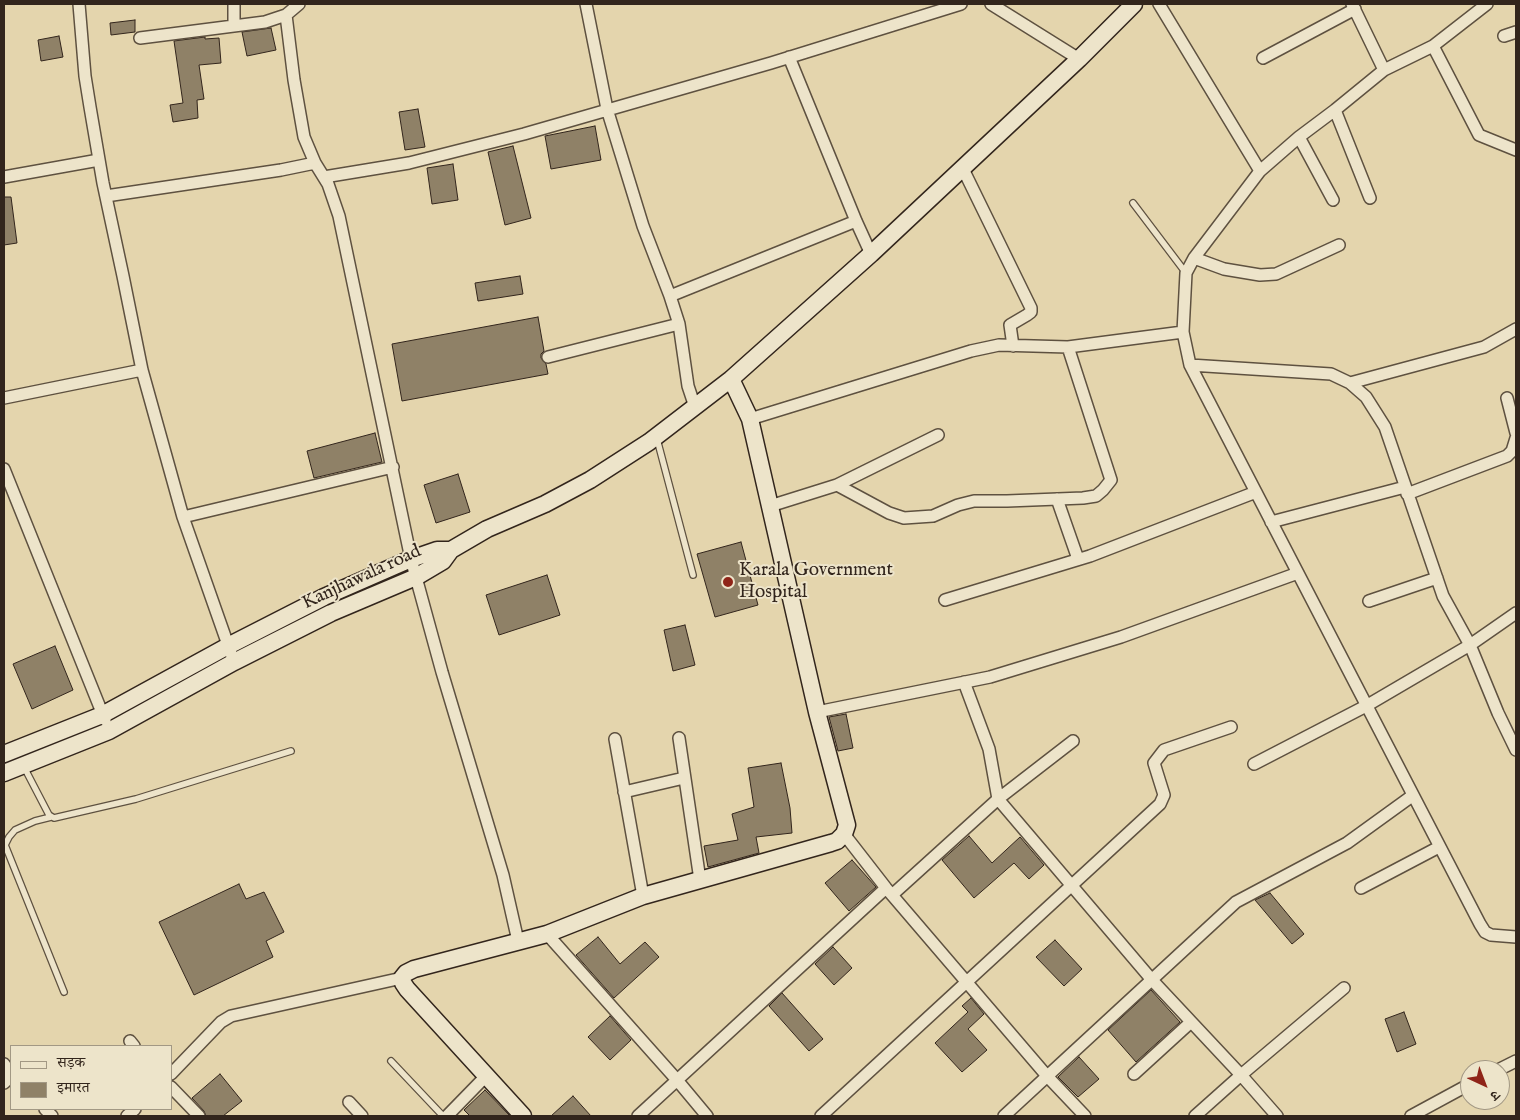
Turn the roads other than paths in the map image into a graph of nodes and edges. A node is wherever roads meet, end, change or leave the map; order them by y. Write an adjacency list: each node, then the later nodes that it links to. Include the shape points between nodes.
1 (79, 4): 25 (street, via 85,76)
2 (234, 4): 12 (street)
3 (299, 4): 11 (street)
4 (586, 4): 21 (street)
5 (961, 4): 17 (street)
6 (991, 4): 19 (street)
7 (1134, 4): 19 (main road)
8 (1160, 4): 28 (street)
9 (1487, 4): 16 (street)
10 (1354, 6): 18 (street); 20 (street)
11 (286, 15): 12 (street, via 265,22); 26 (street, via 304,137)
12 (234, 26): 15 (street)
13 (1516, 32): 14 (street)
14 (1504, 36)
15 (140, 38)
16 (1433, 46): 20 (street); 24 (street, via 1479,135)
17 (789, 57): 21 (street); 35 (street)
18 (1263, 58)
19 (1079, 59): 27 (main road)
20 (1384, 70): 22 (street)
21 (607, 109): 30 (street, via 418,161); 40 (street, via 643,226)
22 (1335, 110): 23 (street); 32 (street)
23 (1298, 137): 28 (street); 33 (street)
24 (1516, 150)
25 (99, 160): 29 (street); 31 (street)
26 (315, 163): 30 (street); 31 (street)
27 (962, 168): 37 (main road); 44 (street, via 1030,308 1031,312 1010,325)
28 (1260, 171): 38 (street)
29 (4, 177)
30 (324, 177): 59 (street, via 339,216)
31 (106, 196): 48 (street)
32 (1370, 198)
33 (1333, 200)
34 (1133, 202): 39 (lane)
35 (856, 221): 37 (street); 40 (street)
36 (1339, 245): 38 (street, via 1276,274 1260,276 1224,269)
37 (871, 254): 49 (main road)
38 (1194, 258): 39 (street)
39 (1186, 274): 43 (street)
40 (670, 296): 41 (street)
41 (679, 324): 46 (street); 53 (street, via 688,386)
42 (1516, 328): 50 (street, via 1484,346)
43 (1182, 332): 45 (street); 47 (street)
44 (1013, 346): 45 (street); 54 (street, via 972,350)
45 (1068, 347): 64 (street, via 1111,480 1096,496)
46 (548, 357)
47 (1190, 365): 50 (street, via 1331,374); 63 (street)
48 (142, 370): 51 (street); 66 (street)
49 (731, 379): 53 (main road); 54 (main road)
50 (1350, 383): 62 (street, via 1366,397 1385,427)
51 (4, 398)
52 (1507, 398): 55 (street)
53 (695, 407): 57 (main road)
54 (750, 419): 65 (main road)
55 (1516, 433)
56 (938, 435): 61 (street)
57 (657, 436): 68 (main road, via 590,480 545,504 486,529); 72 (lane)
58 (1516, 438): 62 (street, via 1512,451 1504,458)
59 (393, 467): 66 (street); 69 (street)
60 (4, 469): 84 (street)
61 (837, 485): 64 (street, via 888,513 904,518 933,516 974,500); 65 (street)
62 (1406, 490): 67 (street); 74 (street)
63 (1256, 492): 67 (street); 70 (street)
64 (1057, 499): 70 (street)
65 (770, 506): 83 (main road)
66 (183, 517): 79 (street)
67 (1271, 522): 71 (street)
68 (451, 550): 69 (main road, Kanjhawala road, via 437,550); 73 (main road, Kanjhawala road, via 443,561)
69 (411, 559): 73 (street); 79 (main road, Kanjhawala road, via 324,596)
70 (1078, 559): 75 (street)
71 (1298, 573): 81 (street, via 1121,637); 82 (street)
72 (693, 575)
73 (416, 577): 80 (main road, Kanjhawala road, via 331,613); 112 (street, via 503,875)
74 (1437, 578): 76 (street); 78 (street, via 1443,596)
75 (945, 600)
76 (1369, 601)
77 (1516, 613): 78 (street)
78 (1470, 645): 82 (street); 86 (street)
79 (228, 646): 80 (street); 84 (main road, Kanjhawala road)
80 (234, 662): 88 (main road, Kanjhawala road)
81 (964, 682): 83 (street); 101 (street, via 989,749)
82 (1366, 706): 95 (street); 100 (street)
83 (817, 712): 103 (main road, via 847,825)
84 (102, 715): 88 (street); 94 (main road, Kanjhawala road)
85 (1516, 724): 86 (street)
86 (1504, 725): 92 (street)
87 (1231, 727): 106 (street, via 1164,750 1154,763 1164,796 1160,804)
88 (109, 731): 96 (main road, Kanjhawala road)
89 (678, 738): 98 (street)
90 (615, 739): 99 (street)
91 (1072, 741): 101 (street)
92 (1516, 750)
93 (291, 751): 102 (lane, via 136,799)
94 (4, 754)
95 (1254, 764)
96 (23, 765): 97 (main road, Kanjhawala road); 102 (lane)
97 (4, 774)
98 (684, 778): 99 (street); 105 (street)
99 (624, 792): 109 (street)
100 (1412, 796): 104 (street); 114 (street, via 1347,843 1236,902)
101 (998, 798): 106 (street); 108 (street)
102 (51, 817): 117 (lane, via 15,830 5,845)
103 (844, 834): 105 (main road, via 831,844); 108 (street)
104 (1439, 848): 107 (street); 111 (street, via 1485,932 1496,936)
105 (700, 880): 109 (main road)
106 (1073, 886): 114 (street); 115 (street)
107 (1360, 888)
108 (889, 891): 115 (street); 125 (street)
109 (642, 896): 110 (main road)
110 (547, 934): 112 (main road); 125 (street)
111 (1516, 936)
112 (518, 941): 113 (main road, via 414,969)
113 (402, 978): 120 (street, via 231,1016 221,1022); 123 (main road, via 407,989)
114 (1152, 980): 118 (street); 124 (street)
115 (968, 982): 124 (street); 136 (street)
116 (1344, 988): 122 (street)
117 (64, 992)
118 (1191, 1022): 121 (street); 122 (street)
119 (391, 1061): 131 (lane)
120 (172, 1073)
121 (1134, 1074)
122 (1241, 1075): 139 (street); 140 (street)
123 (486, 1076): 132 (street); 133 (main road)
124 (1047, 1076): 137 (street); 138 (street)
125 (677, 1080): 134 (street); 135 (street)
126 (172, 1088): 129 (street)
127 (1460, 1089): 141 (street)
128 (349, 1102): 130 (street)
129 (199, 1116)
130 (362, 1116)
131 (443, 1116)
132 (447, 1116)
133 (524, 1116)
134 (638, 1116)
135 (707, 1116)
136 (821, 1116)
137 (1004, 1116)
138 (1085, 1116)
139 (1195, 1116)
140 (1277, 1116)
141 (1411, 1116)

